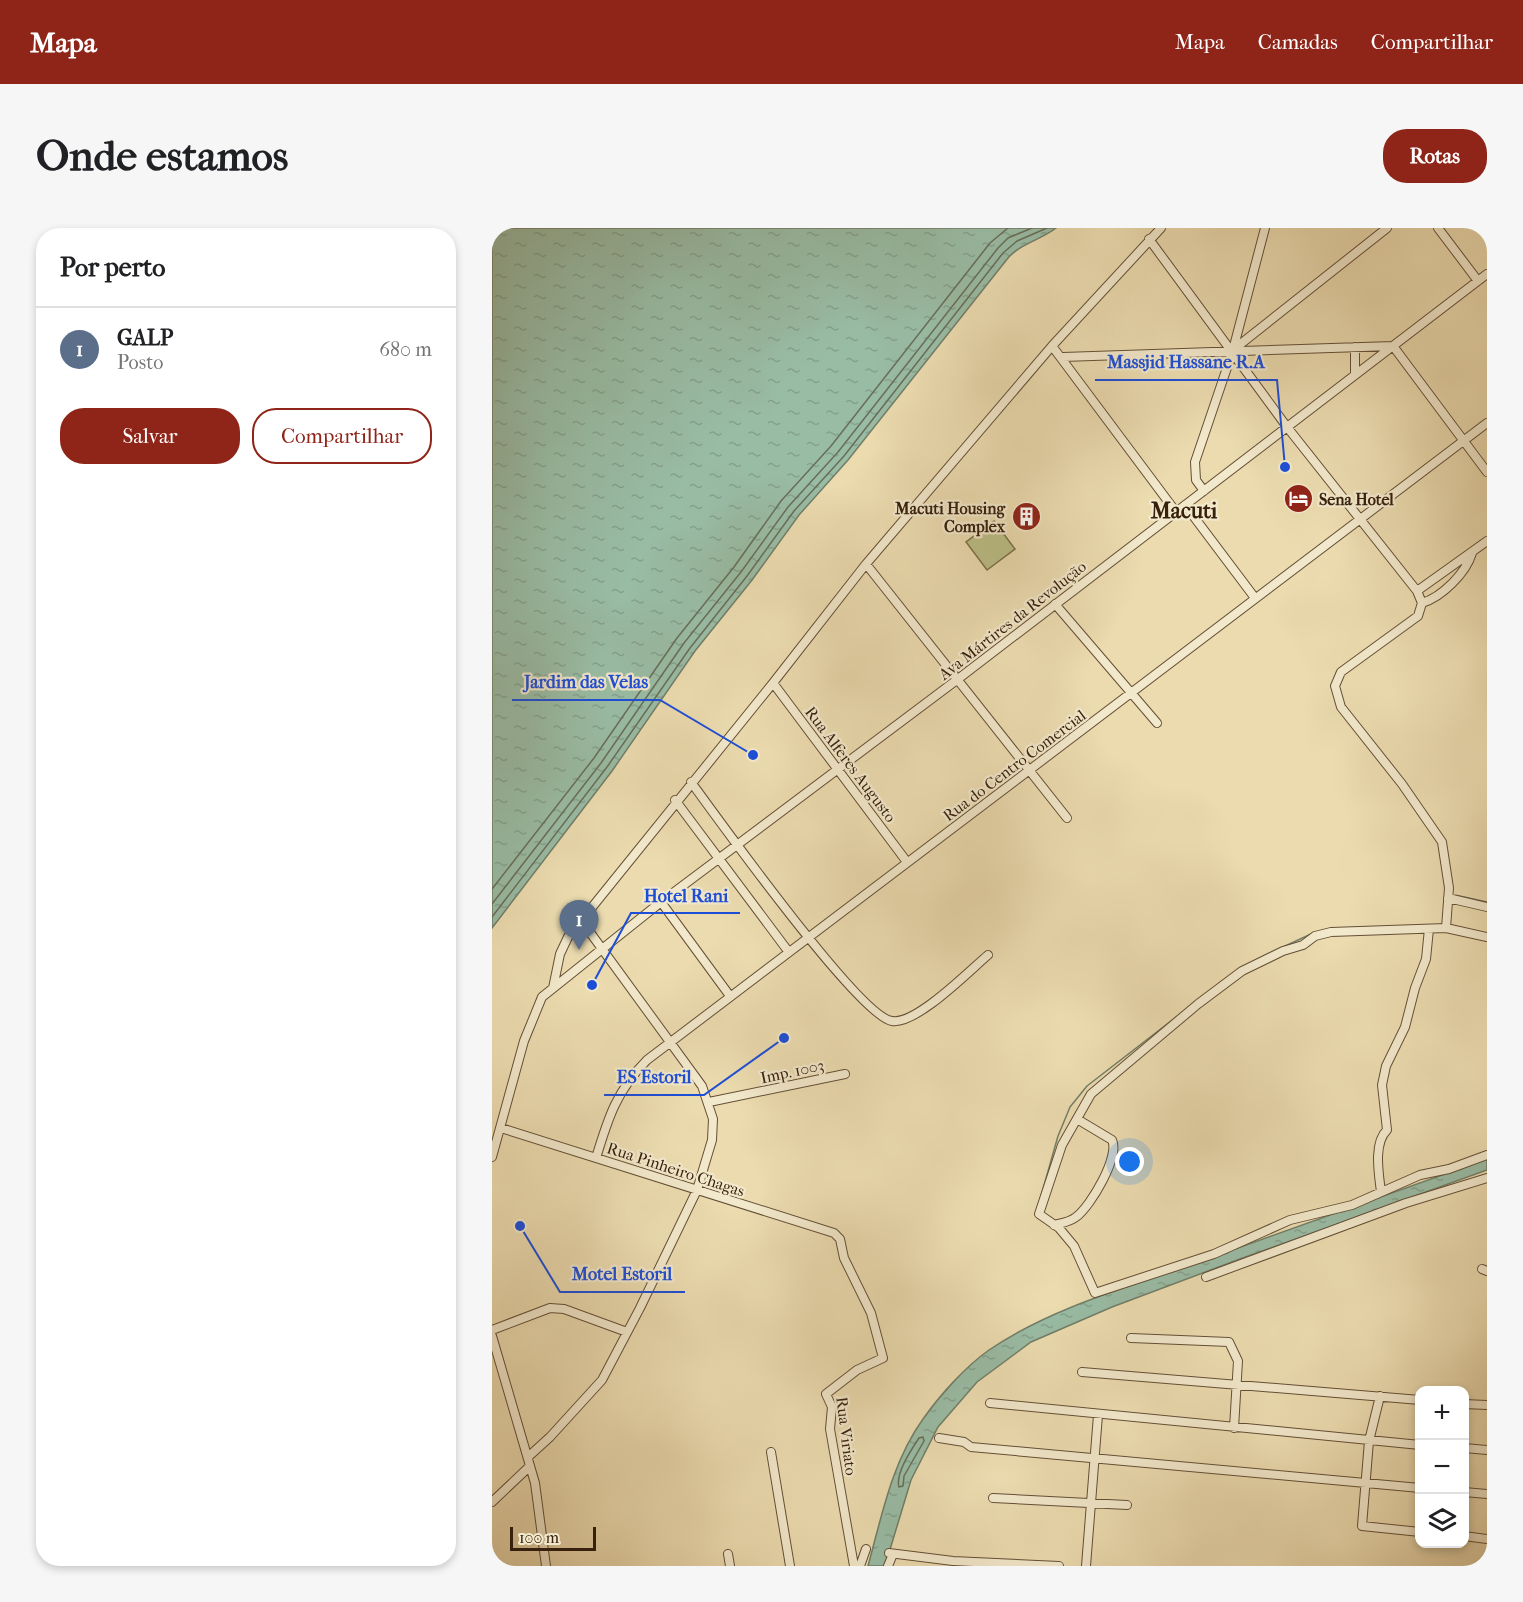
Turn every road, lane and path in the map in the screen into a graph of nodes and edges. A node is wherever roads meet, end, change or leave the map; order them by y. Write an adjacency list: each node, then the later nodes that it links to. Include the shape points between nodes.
1 (1161, 228): 5 (street)
2 (1265, 228): 11 (street)
3 (1387, 228): 11 (street)
4 (1438, 228): 7 (street)
5 (1149, 239): 8 (street); 11 (street)
6 (1487, 274): 7 (street, Ava Mártires da Revolução)
7 (1478, 281): 9 (street, Ava Mártires da Revolução)
8 (1052, 346): 12 (street); 24 (street)
9 (1393, 346): 10 (street); 13 (street, Ava Mártires da Revolução); 16 (street)
10 (1355, 347): 11 (street); 13 (street)
11 (1233, 350): 12 (street); 15 (street); 18 (street, via 1195,462 1196,480)
12 (1063, 357): 20 (street)
13 (1355, 374): 15 (street, Ava Mártires da Revolução)
14 (1487, 423): 16 (street, Rua do Centro Comercial)
15 (1287, 427): 18 (street, Ava Mártires da Revolução); 21 (street)
16 (1464, 440): 17 (street); 21 (street, Rua do Centro Comercial)
17 (1487, 472)
18 (1204, 491): 19 (street, Ava Mártires da Revolução)
19 (1185, 504): 20 (street, Ava Mártires da Revolução); 26 (street)
20 (1176, 512): 28 (street, Ava Mártires da Revolução)
21 (1360, 518): 25 (street); 26 (street, Rua do Centro Comercial)
22 (1487, 541): 23 (street)
23 (1472, 553): 25 (street); 27 (street, via 1443,591)
24 (866, 564): 29 (street); 30 (street)
25 (1417, 591): 27 (street)
26 (1255, 598): 31 (street, Rua do Centro Comercial)
27 (1422, 603): 41 (street, via 1418,616 1341,672 1335,686 1341,707 1442,842)
28 (1054, 604): 29 (street, Ava Mártires da Revolução); 31 (street)
29 (958, 679): 33 (street, Ava Mártires da Revolução); 34 (street)
30 (773, 683): 33 (street, Rua Alferes Augusto); 35 (street)
31 (1131, 693): 32 (street); 34 (street, Rua do Centro Comercial)
32 (1157, 723)
33 (838, 769): 38 (street, Ava Mártires da Revolução); 40 (street, Rua Alferes Augusto)
34 (1028, 771): 37 (street); 40 (street, Rua do Centro Comercial)
35 (691, 782): 36 (street); 38 (street)
36 (675, 800): 39 (street); 44 (street)
37 (1067, 818)
38 (738, 845): 39 (street, Ava Mártires da Revolução); 47 (street)
39 (720, 858): 42 (street, Ava Mártires da Revolução); 50 (street)
40 (906, 862): 47 (street, Rua do Centro Comercial)
41 (1448, 898): 43 (street); 45 (street)
42 (661, 902): 49 (street, Ava Mártires da Revolução); 53 (street)
43 (1487, 907)
44 (580, 920): 49 (street); 52 (street, via 560,954)
45 (1446, 928): 46 (street); 48 (street)
46 (1429, 929): 57 (street, via 1322,934 1242,971 1104,1080); 64 (street, via 1426,959 1382,1085 1387,1130 1382,1134 1379,1152)
47 (808, 936): 50 (street, Rua do Centro Comercial); 51 (street, via 875,1014 894,1022 911,1017)
48 (1487, 937)
49 (601, 949): 52 (street, Ava Mártires da Revolução); 54 (street)
50 (788, 951): 53 (street, Rua do Centro Comercial)
51 (988, 955)
52 (553, 988): 58 (street, via 536,1007)
53 (730, 996): 54 (street, Rua do Centro Comercial)
54 (670, 1041): 56 (street); 61 (street, Rua do Centro Comercial, via 628,1080 607,1122)
55 (845, 1074): 56 (street, Imp. 1003)
56 (709, 1102): 63 (street, via 712,1140)
57 (1077, 1119): 65 (street, via 1062,1145 1039,1214); 65 (street, via 1112,1140 1114,1152 1091,1200 1075,1218)
58 (501, 1128): 60 (street); 61 (street, Rua Pinheiro Chagas)
59 (1487, 1155): 64 (street)
60 (492, 1157)
61 (596, 1158): 63 (street, Rua Pinheiro Chagas)
62 (1487, 1178): 67 (street, via 1406,1203)
63 (697, 1190): 66 (street, Rua Pinheiro Chagas, via 834,1233); 69 (street)
64 (1380, 1192): 65 (street, via 1352,1205 1290,1220 1214,1254 1095,1293 1074,1246)
65 (1054, 1225)
66 (840, 1239): 106 (street, Rua Viriato, via 844,1258 871,1313 883,1358 857,1370 826,1394 832,1407 830,1429)
67 (1206, 1277)
68 (492, 1330): 69 (street, via 550,1308 564,1309)
69 (627, 1332): 87 (street, via 596,1387)
70 (492, 1336): 87 (street)
71 (1131, 1338): 73 (street, via 1229,1342 1238,1361)
72 (1082, 1372): 73 (street)
73 (1238, 1384): 74 (street); 80 (street)
74 (1380, 1396): 75 (street); 82 (street)
75 (1415, 1400)
76 (990, 1403): 79 (street)
77 (1469, 1404): 78 (street)
78 (1487, 1406)
79 (1098, 1415): 80 (street); 88 (street)
80 (1234, 1428): 82 (street)
81 (939, 1438): 88 (street, via 971,1447)
82 (1369, 1441): 83 (street); 90 (street)
83 (1415, 1445)
84 (1469, 1448): 85 (street)
85 (1487, 1450)
86 (771, 1452): 105 (street)
87 (528, 1457): 89 (street)
88 (1094, 1458): 90 (street); 96 (street)
89 (530, 1466): 95 (street); 103 (street)
90 (1367, 1484): 91 (street); 98 (street, via 1362,1526)
91 (1415, 1488)
92 (1469, 1492): 93 (street)
93 (1487, 1494)
94 (993, 1498): 96 (street)
95 (492, 1502)
96 (1090, 1502): 97 (street); 110 (street)
97 (1127, 1505)
98 (1415, 1532)
99 (1469, 1537): 100 (street)
100 (1487, 1539)
101 (866, 1549): 107 (street)
102 (728, 1554): 104 (street)
103 (546, 1566)
104 (730, 1566)
105 (790, 1566)
106 (854, 1566)
107 (860, 1566)
108 (888, 1566): 109 (street, via 891,1553 952,1561)
109 (1059, 1566)
110 (1086, 1566)

